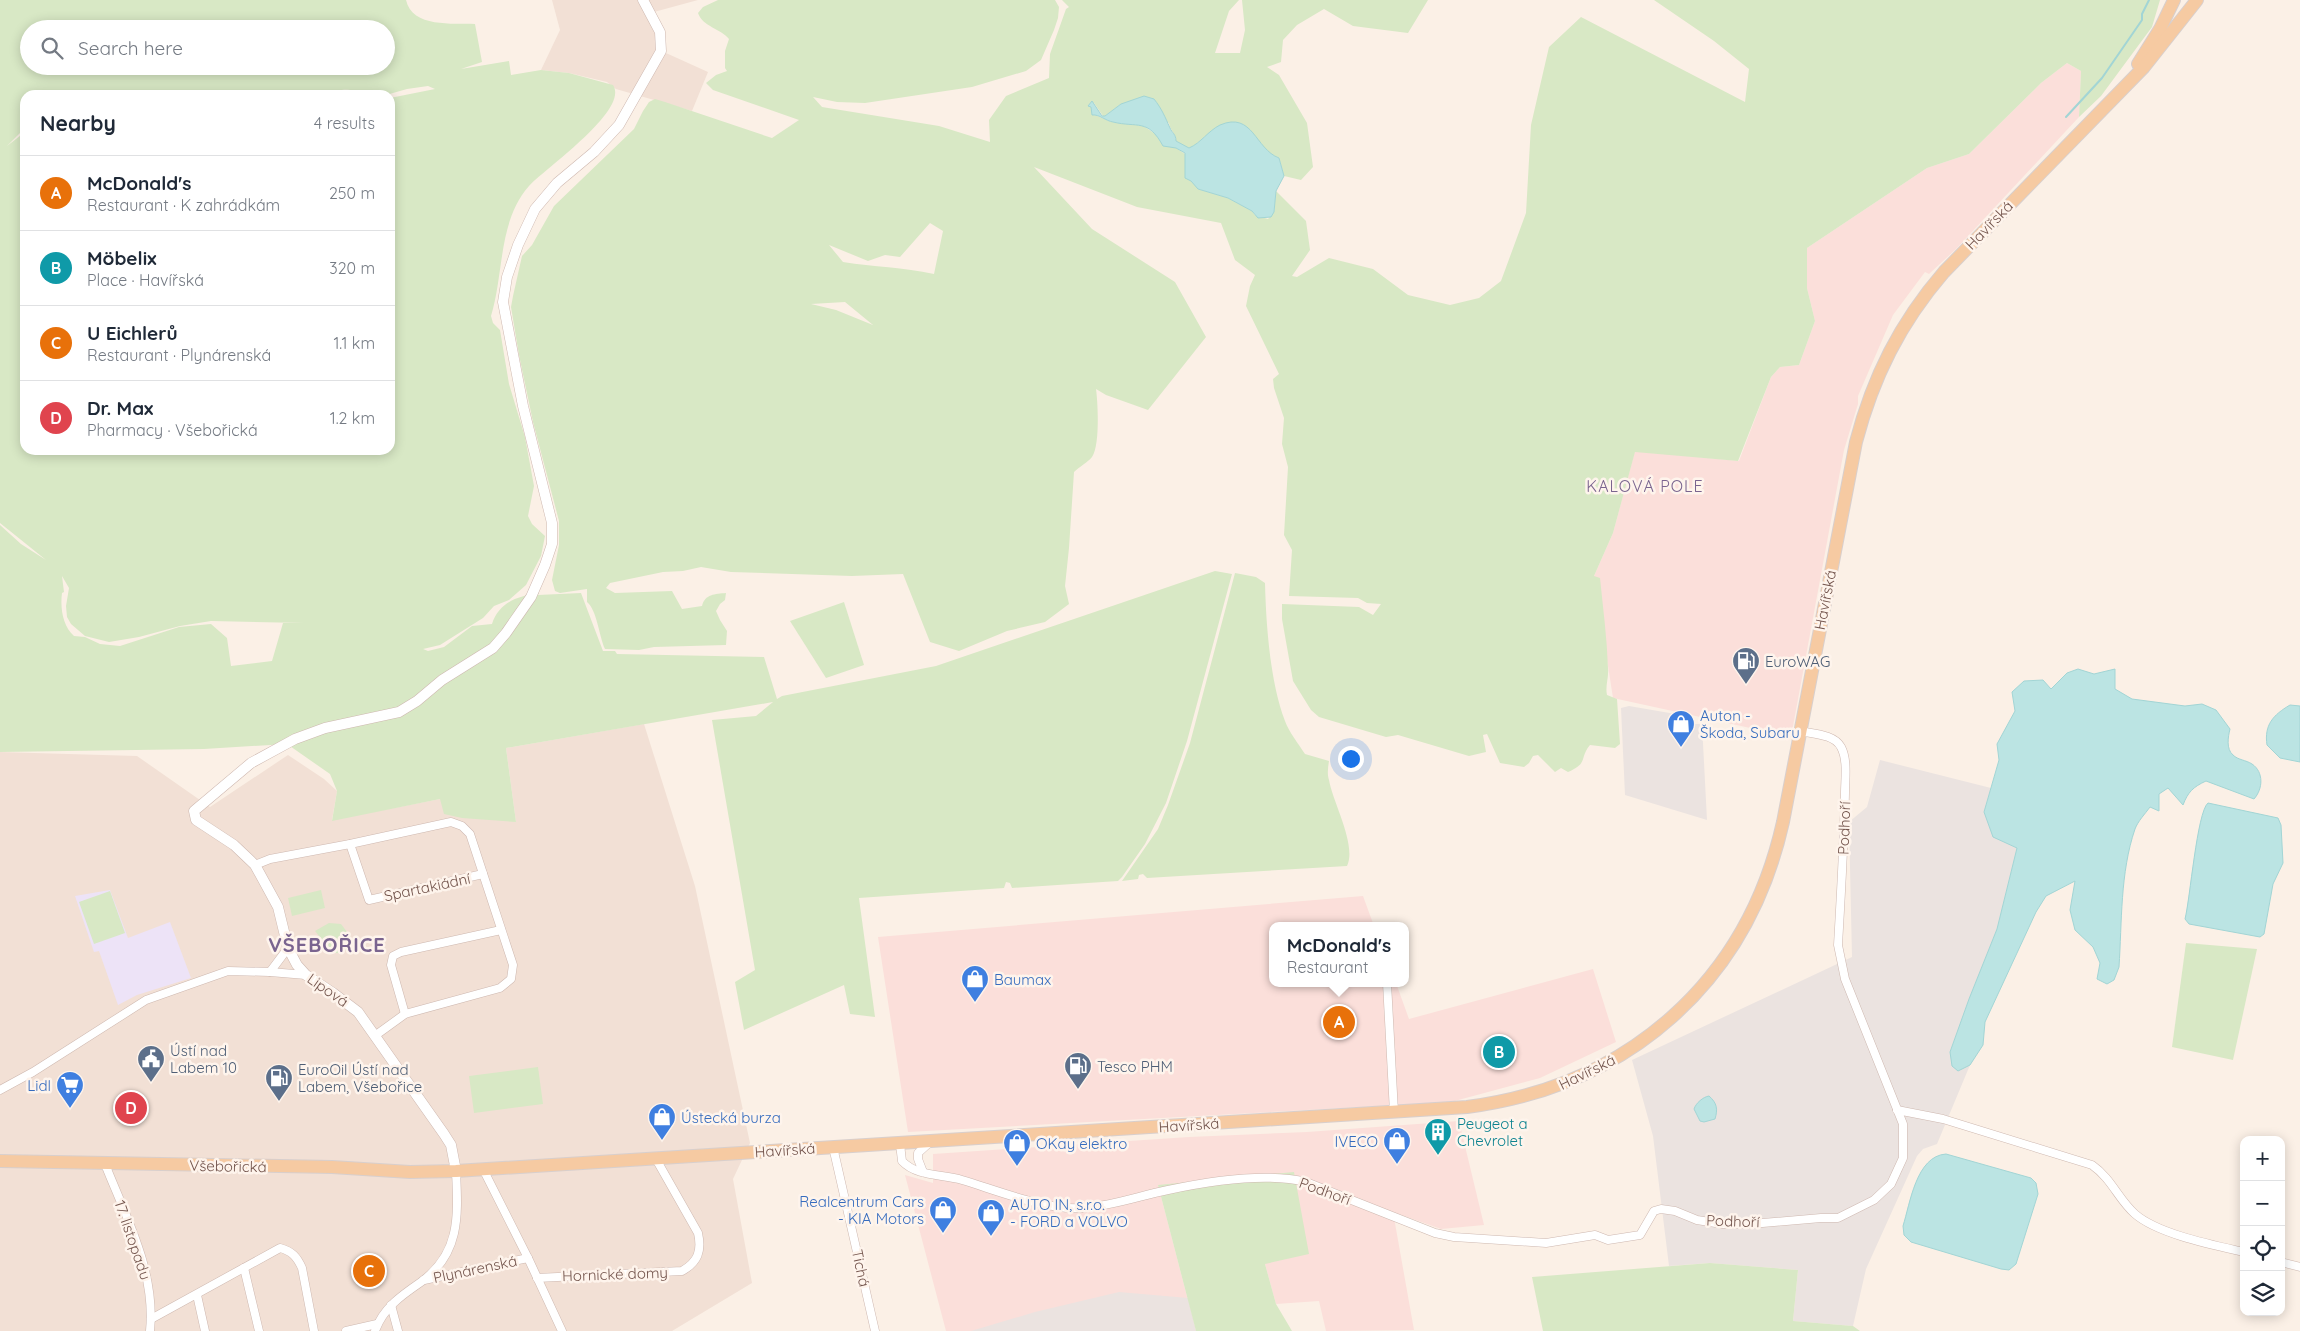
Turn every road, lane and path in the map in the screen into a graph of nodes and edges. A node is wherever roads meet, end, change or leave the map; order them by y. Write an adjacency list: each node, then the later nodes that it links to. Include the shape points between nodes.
1 (643, 0): 9 (street, Lipová, via 660,32 661,51 619,124 594,152 556,183 536,209 507,276 504,310 523,406 552,523 552,544 531,597 493,648 442,680 418,701 400,712 311,732 288,743 251,763 195,808 196,820 234,845)
2 (2174, 0): 5 (main road, Havířská)
3 (2182, 0): 5 (main road, Havířská)
4 (2197, 0): 6 (main road, Havířská, via 2156,54)
5 (2160, 29): 6 (main road, Havířská, via 2130,75)
6 (2103, 108): 7 (main road, Havířská, via 1944,272 1912,312 1888,351 1869,397 1856,442)
7 (1800, 732): 19 (street, Podhoří, via 1832,739 1843,752 1845,813 1839,957); 20 (main road, Havířská, via 1779,838 1760,894 1747,922 1721,962 1673,1016 1614,1059 1554,1088 1488,1104)
8 (350, 844): 9 (street, Spartakiádní); 10 (street, Spartakiádní, via 451,822 470,834); 10 (street, Spartakiádní, via 369,900)
9 (255, 864): 12 (street, Lipová, via 278,906)
10 (483, 874): 11 (street, Spartakiádní)
11 (501, 930): 16 (street, Spartakiádní, via 514,965 506,985); 16 (street, via 393,956 390,965)
12 (288, 948): 13 (street); 14 (street, Lipová, via 292,959)
13 (270, 972): 14 (street); 18 (street, via 228,971 146,1000)
14 (306, 975): 17 (street, Lipová, via 358,1012)
15 (1387, 987): 20 (street)
16 (405, 1014): 17 (street, Spartakiádní)
17 (376, 1035): 28 (street, Lipová, via 451,1145)
18 (0, 1090)
19 (1897, 1110): 29 (street, Podhoří, via 1903,1124 1903,1158 1891,1184 1874,1200 1838,1218 1722,1224 1661,1209 1654,1211 1640,1235 1608,1240 1595,1235 1546,1244 1435,1233 1286,1177 1207,1183 1080,1208 1053,1206); 30 (street, via 1943,1119 2092,1165 2106,1175 2125,1203 2144,1220 2187,1237)
20 (1394, 1112): 21 (main road, Havířská)
21 (932, 1142): 22 (main road, Havířská); 29 (street, via 918,1153)
22 (900, 1144): 23 (main road, Havířská); 29 (street, Podhoří, via 902,1161 912,1170)
23 (833, 1147): 24 (main road, Havířská); 48 (street, Tichá)
24 (656, 1159): 27 (main road, Havířská); 35 (street, Hornické domy, via 698,1233 700,1253 693,1265 682,1271)
25 (0, 1161): 26 (main road, Všebořická)
26 (105, 1164): 28 (main road, Všebořická); 39 (street, 17. listopadu, via 146,1269)
27 (483, 1170): 28 (main road, Havířská); 31 (street)
28 (456, 1171): 36 (street, Plynárenská, via 458,1209 452,1242 446,1258)
29 (923, 1172)
30 (2240, 1251)
31 (528, 1258): 35 (street); 36 (street, Plynárenská)
32 (2285, 1263): 33 (street)
33 (2300, 1267)
34 (244, 1268): 37 (street); 43 (street); 44 (street, via 280,1248 289,1250 302,1268)
35 (537, 1278): 47 (street)
36 (422, 1281): 38 (street, Plynárenská)
37 (197, 1295): 39 (street); 42 (street)
38 (391, 1305): 40 (street, Plynárenská); 46 (street)
39 (151, 1319): 41 (street, 17. listopadu)
40 (376, 1328): 45 (street, Plynárenská)
41 (150, 1331)
42 (205, 1331)
43 (259, 1331)
44 (314, 1331)
45 (346, 1331)
46 (398, 1331)
47 (562, 1331)
48 (875, 1331)

